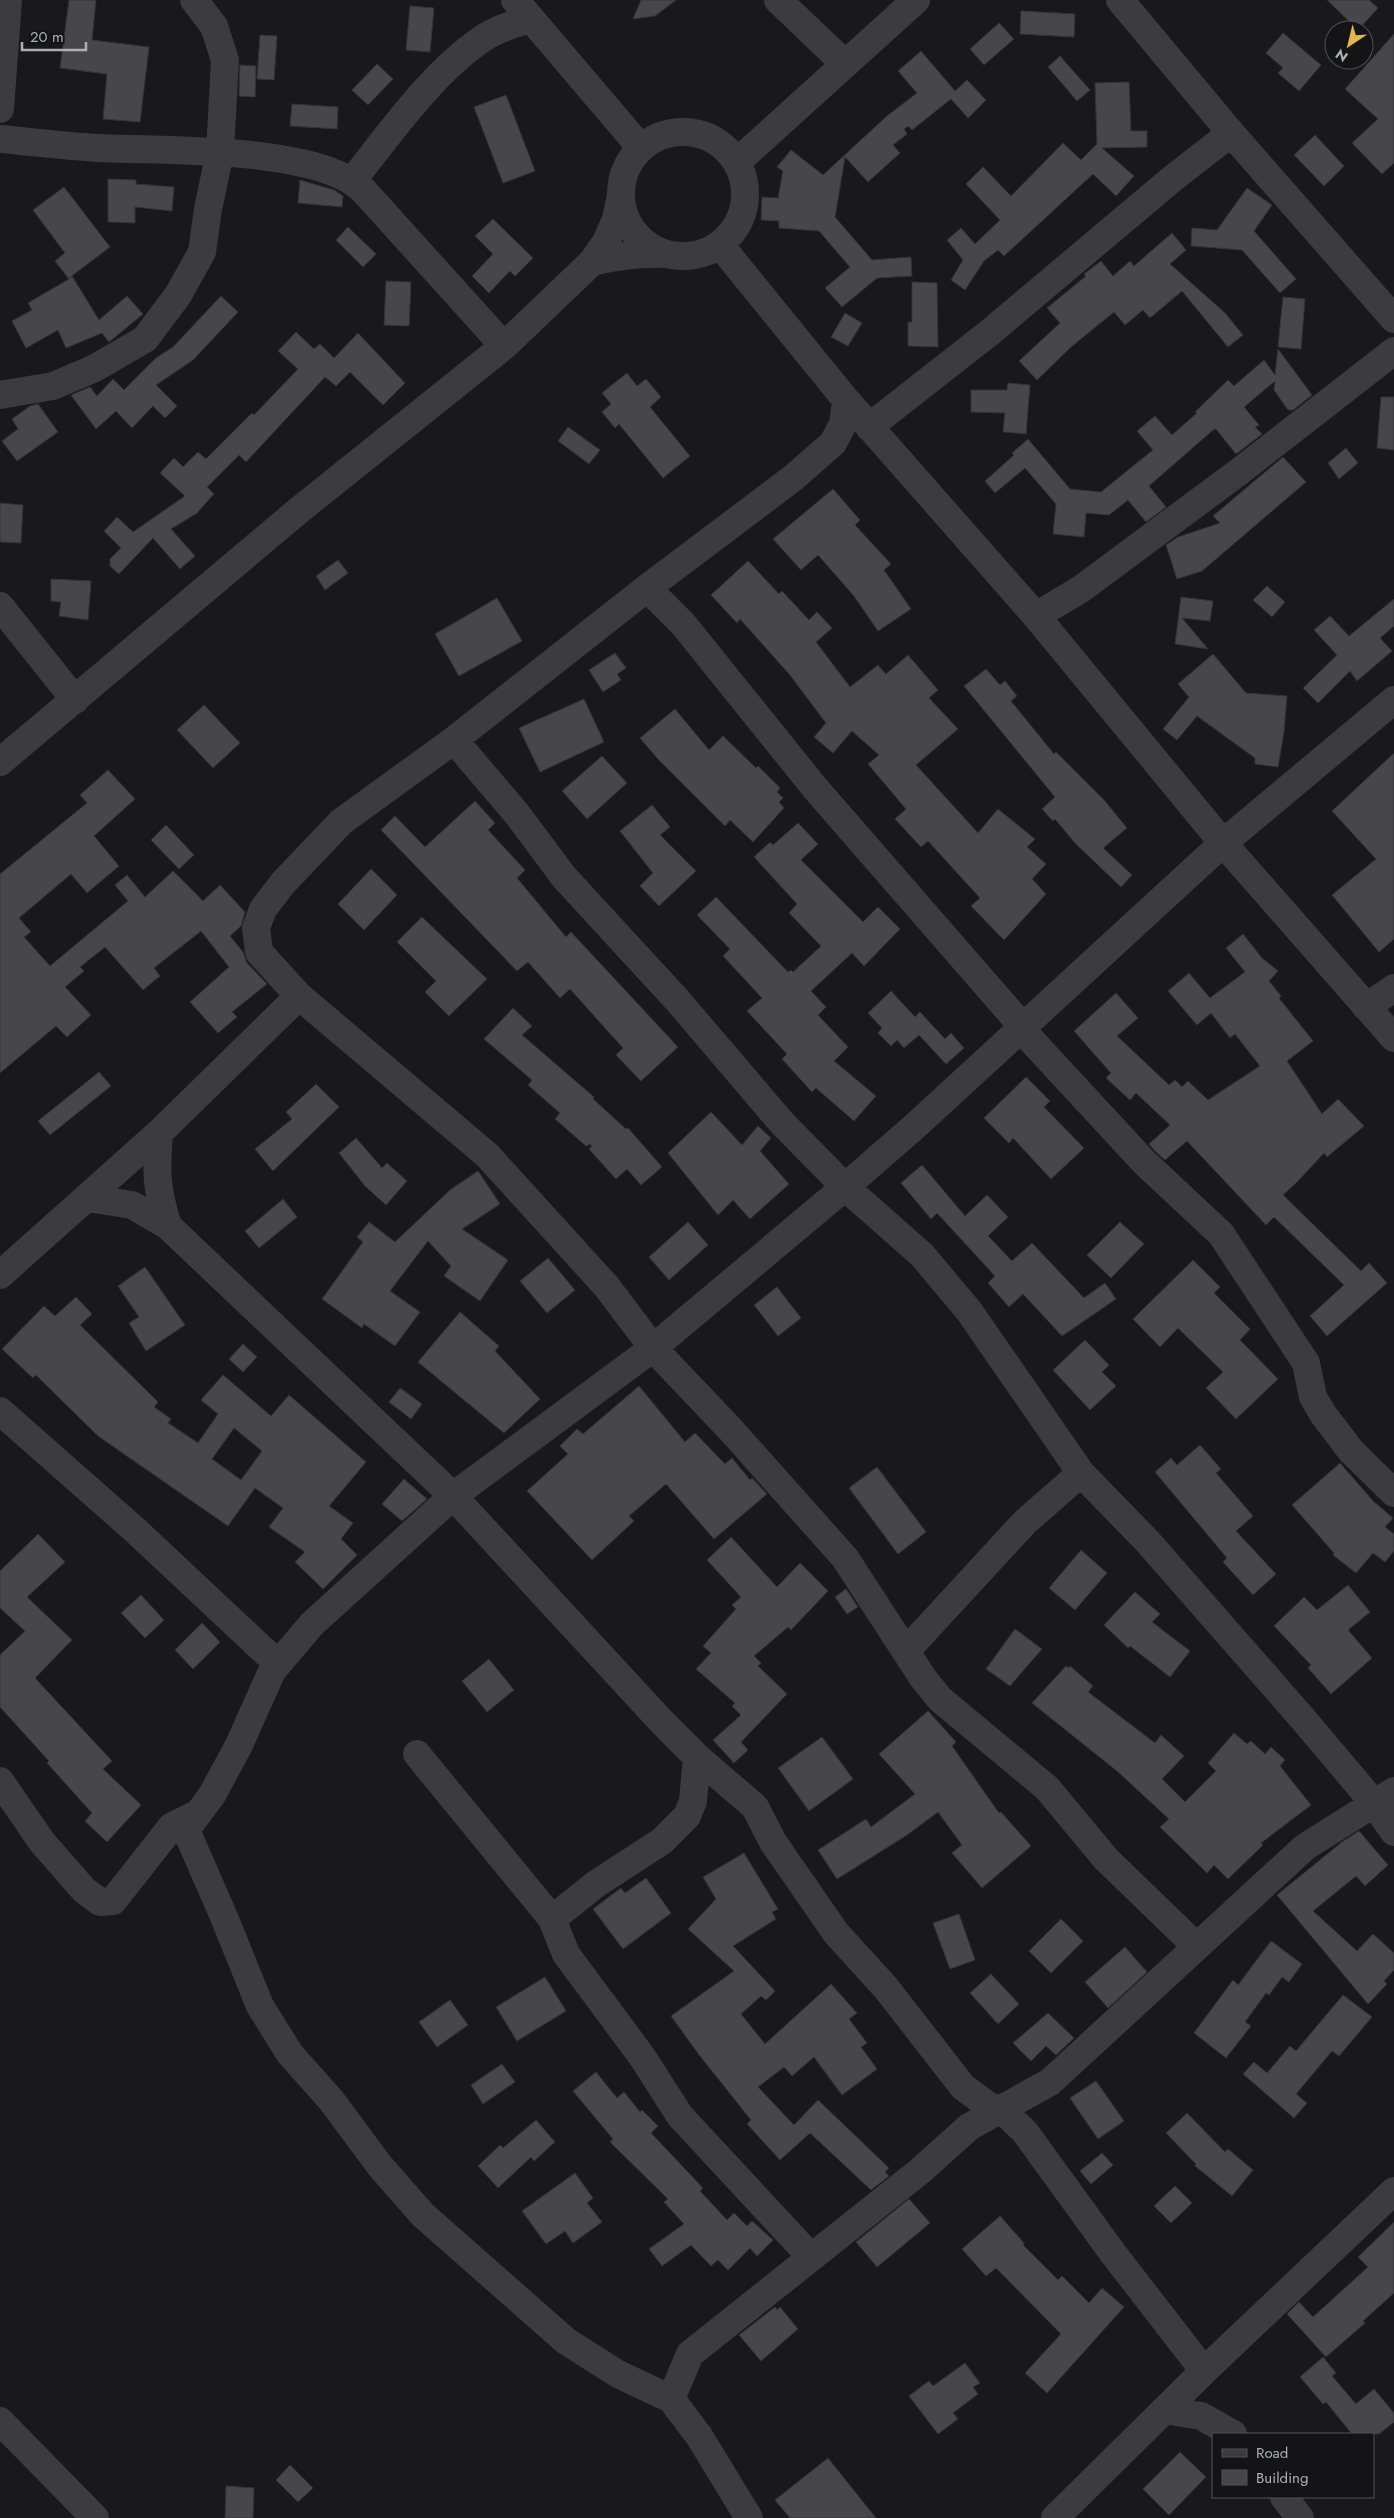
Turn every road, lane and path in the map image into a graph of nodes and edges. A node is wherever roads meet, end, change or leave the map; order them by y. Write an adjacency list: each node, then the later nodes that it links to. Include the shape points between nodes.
1 (8, 0): 8 (street)
2 (194, 0): 12 (street, via 214,26 225,60)
3 (778, 0): 7 (street)
4 (916, 0): 7 (street)
5 (1120, 0): 9 (street)
6 (523, 9): 11 (street); 14 (street, via 503,28 482,39 460,57 417,100)
7 (844, 63): 13 (street)
8 (0, 109)
9 (1231, 133): 19 (street); 24 (street)
10 (0, 139): 12 (street, via 97,148)
11 (641, 148): 13 (street, via 661,136 684,132 700,134 727,149); 15 (street, via 626,169)
12 (220, 152): 14 (street, via 308,163); 22 (street, via 202,252 178,295 145,339 95,368 53,386)
13 (737, 162): 16 (street, via 744,180 746,200 738,225)
14 (353, 180): 20 (street)
15 (621, 195): 17 (street, via 627,221 634,232 649,246); 18 (street, via 616,219)
16 (720, 245): 17 (street, via 695,256); 23 (street)
17 (668, 255): 18 (street, via 642,253)
18 (592, 262): 20 (street)
19 (1394, 319)
20 (504, 346): 29 (street, via 298,511)
21 (1394, 351): 28 (street, via 1081,589)
22 (0, 395)
23 (846, 400): 24 (street); 25 (street, via 843,424)
24 (872, 431): 25 (street); 28 (street)
25 (833, 443): 26 (street, via 793,478)
26 (647, 588): 31 (street); 37 (street, via 683,624 815,788)
27 (0, 606): 29 (street)
28 (1036, 616): 33 (street)
29 (75, 700): 32 (street)
30 (1394, 700): 33 (street)
31 (454, 740): 35 (street, via 341,822 283,883 264,909 256,928 260,952); 40 (street, via 517,814 564,877 678,1001 782,1123)
32 (0, 762)
33 (1223, 843): 36 (street); 37 (street)
34 (1394, 988): 36 (street)
35 (299, 996): 39 (street); 44 (street, via 487,1155 596,1274)
36 (1366, 1007): 38 (street)
37 (1022, 1028): 40 (street); 47 (street, via 1144,1162 1221,1234 1306,1363 1313,1397 1323,1414 1352,1451)
38 (1394, 1038)
39 (160, 1133): 41 (street); 42 (street, via 156,1175 158,1196)
40 (845, 1187): 44 (street); 46 (street, via 922,1255 969,1311)
41 (88, 1198): 42 (street, via 132,1205); 43 (street)
42 (168, 1226): 48 (street)
43 (0, 1275)
44 (653, 1348): 48 (street); 49 (street, via 845,1558)
45 (0, 1411): 50 (street, via 136,1530)
46 (1082, 1473): 49 (street, via 1025,1522); 54 (street)
47 (1394, 1493)
48 (452, 1496): 50 (street, via 312,1624); 52 (street)
49 (906, 1651): 58 (street, via 940,1699 1047,1788 1106,1859)
50 (278, 1664): 55 (street, via 239,1745)
51 (417, 1754): 57 (street)
52 (697, 1757): 57 (street, via 693,1801 687,1816 662,1841 596,1884); 59 (street, via 755,1807 773,1842 836,1933 886,1988 963,2087 989,2106)
53 (0, 1781): 55 (street, via 42,1842 84,1890 100,1902 113,1901 172,1826)
54 (1384, 1797): 56 (street); 58 (street, via 1305,1847)
55 (199, 1814): 63 (street, via 186,1830 260,2006 290,2054 331,2100 380,2166 423,2214 566,2341 618,2374)
56 (1394, 1832)
57 (552, 1919): 61 (street, via 566,1954 643,2058 680,2116)
58 (1196, 1946): 59 (street, via 1050,2082)
59 (1002, 2110): 61 (street, via 969,2126 920,2171); 62 (street, via 1025,2132)
60 (1394, 2191): 62 (street)
61 (811, 2257): 63 (street, via 690,2354)
62 (1204, 2371): 64 (street)
63 (671, 2399): 69 (street, via 699,2436)
64 (1164, 2410): 66 (street, via 1201,2416); 70 (street)
65 (0, 2421): 68 (street)
66 (1231, 2433)
67 (1285, 2498): 71 (street)
68 (95, 2518)
69 (749, 2518)
70 (1056, 2518)
71 (1300, 2518)

